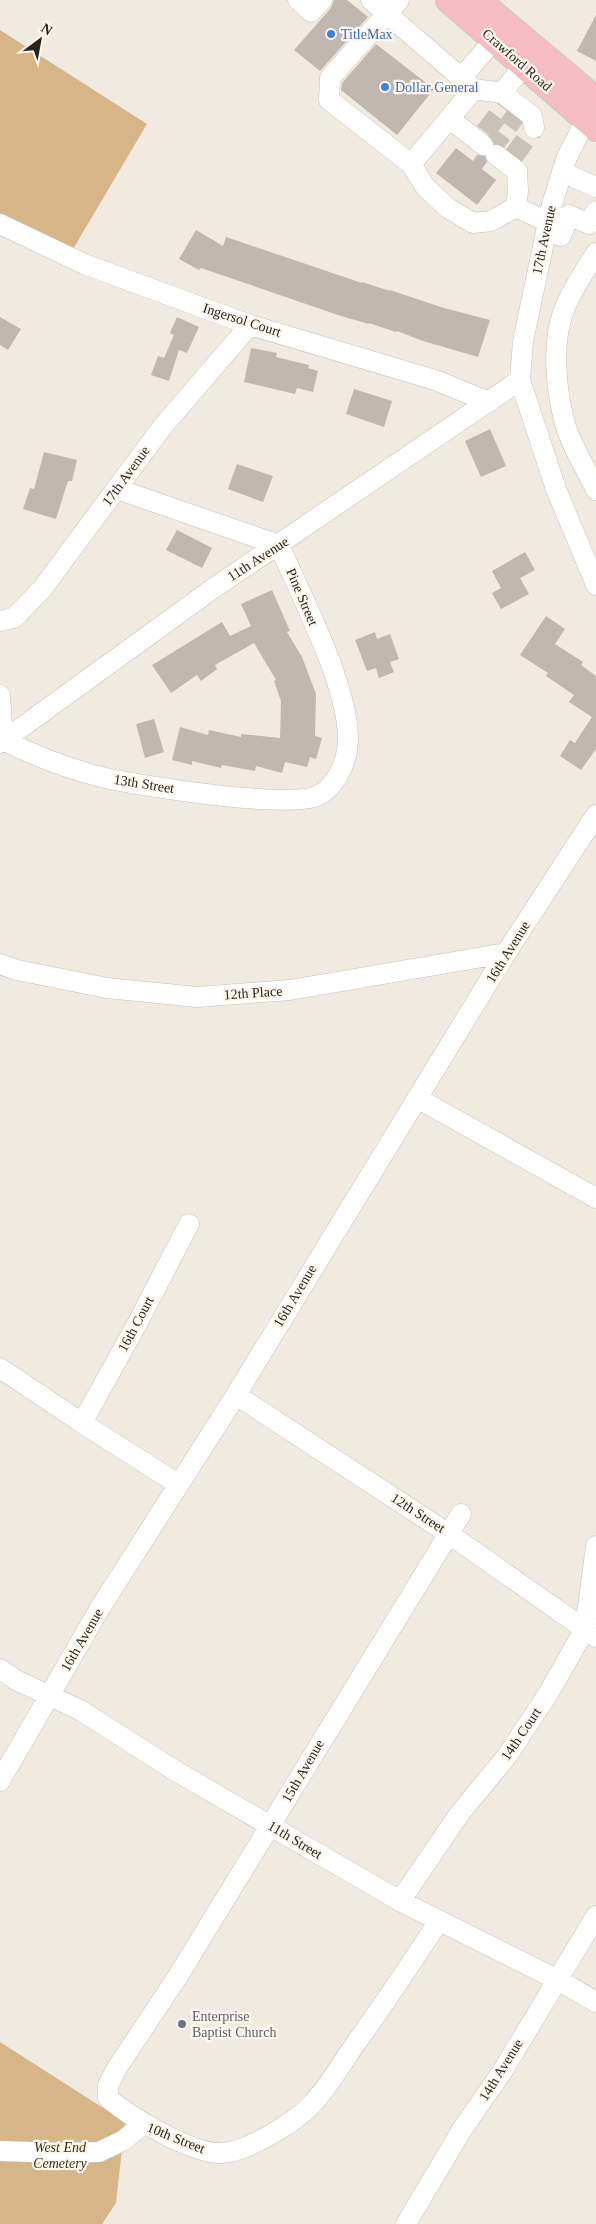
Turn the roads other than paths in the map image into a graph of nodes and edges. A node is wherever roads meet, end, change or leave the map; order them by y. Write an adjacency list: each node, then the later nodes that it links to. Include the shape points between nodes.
1 (298, 0): 2 (street, via 311,12)
2 (322, 0)
3 (371, 0): 6 (street)
4 (449, 0): 7 (main road, Crawford Road)
5 (477, 0): 11 (main road, Crawford Road)
6 (392, 7): 9 (street); 14 (street, via 330,78 329,100)
7 (494, 40): 8 (main road, Crawford Road); 9 (street)
8 (524, 65): 10 (street); 11 (main road, Crawford Road)
9 (467, 83): 10 (street); 12 (street)
10 (511, 104): 13 (street, via 532,116)
11 (594, 114): 15 (street, 17th Avenue, via 567,157)
12 (449, 118): 14 (street); 17 (street, via 494,149 517,172)
13 (534, 128)
14 (411, 164): 17 (street, via 426,188 448,208 473,222 491,221)
15 (562, 172): 16 (street); 20 (street, 17th Avenue)
16 (596, 187)
17 (516, 207): 20 (street)
18 (594, 221): 20 (street, via 569,215 561,236)
19 (0, 224): 22 (street, Ingersol Court, via 84,264)
20 (547, 226): 23 (street, 17th Avenue, via 524,340)
21 (596, 253): 26 (street, via 564,311 558,337 557,376 566,425)
22 (250, 325): 24 (street, Ingersol Court, via 434,380); 25 (street, 17th Avenue, via 163,426)
23 (520, 380): 24 (street, 11th Avenue); 28 (street, via 556,488)
24 (489, 402): 27 (street, 11th Avenue)
25 (117, 489): 27 (street); 29 (street, 17th Avenue, via 34,600 14,618)
26 (596, 490)
27 (280, 545): 31 (street, 11th Avenue, via 211,590); 32 (street, Pine Street, via 331,664 347,717 347,752 342,769)
28 (596, 585)
29 (0, 621)
30 (0, 695): 31 (street)
31 (2, 742): 32 (street, 13th Street, via 34,756 102,777 192,792 294,800 319,795)
32 (332, 784)
33 (596, 815): 34 (street, 16th Avenue)
34 (506, 953): 35 (street, 12th Place, via 290,990 198,997 107,988); 36 (street, 16th Avenue)
35 (0, 964)
36 (417, 1098): 37 (street); 40 (street, 16th Avenue)
37 (596, 1198)
38 (190, 1224): 41 (street, 16th Court)
39 (0, 1368): 41 (street)
40 (236, 1394): 42 (street, 16th Avenue); 44 (street, 12th Street)
41 (82, 1423): 42 (street)
42 (178, 1484): 48 (street, 16th Avenue)
43 (461, 1514): 44 (street)
44 (449, 1534): 46 (street, 12th Street); 50 (street, 15th Avenue, via 321,1739)
45 (596, 1546): 46 (street, 14th Court)
46 (590, 1633): 51 (street, 14th Court, via 508,1756 460,1813)
47 (0, 1669): 48 (street, 11th Street)
48 (49, 1696): 49 (street, 16th Avenue); 50 (street, 11th Street, via 80,1710)
49 (0, 1781)
50 (271, 1826): 51 (street, 11th Street); 56 (street, 15th Avenue, via 108,2085 108,2098)
51 (400, 1901): 53 (street, 11th Street)
52 (596, 1916): 54 (street, 14th Avenue)
53 (440, 1921): 54 (street, 11th Street); 56 (street, 10th Street, via 335,2076 312,2104 284,2126 237,2150 219,2153 202,2151)
54 (558, 1980): 55 (street, 11th Street); 58 (street, 14th Avenue)
55 (596, 2002)
56 (143, 2124): 57 (street, 10th Street, via 124,2140 100,2152)
57 (0, 2151)
58 (406, 2224)

